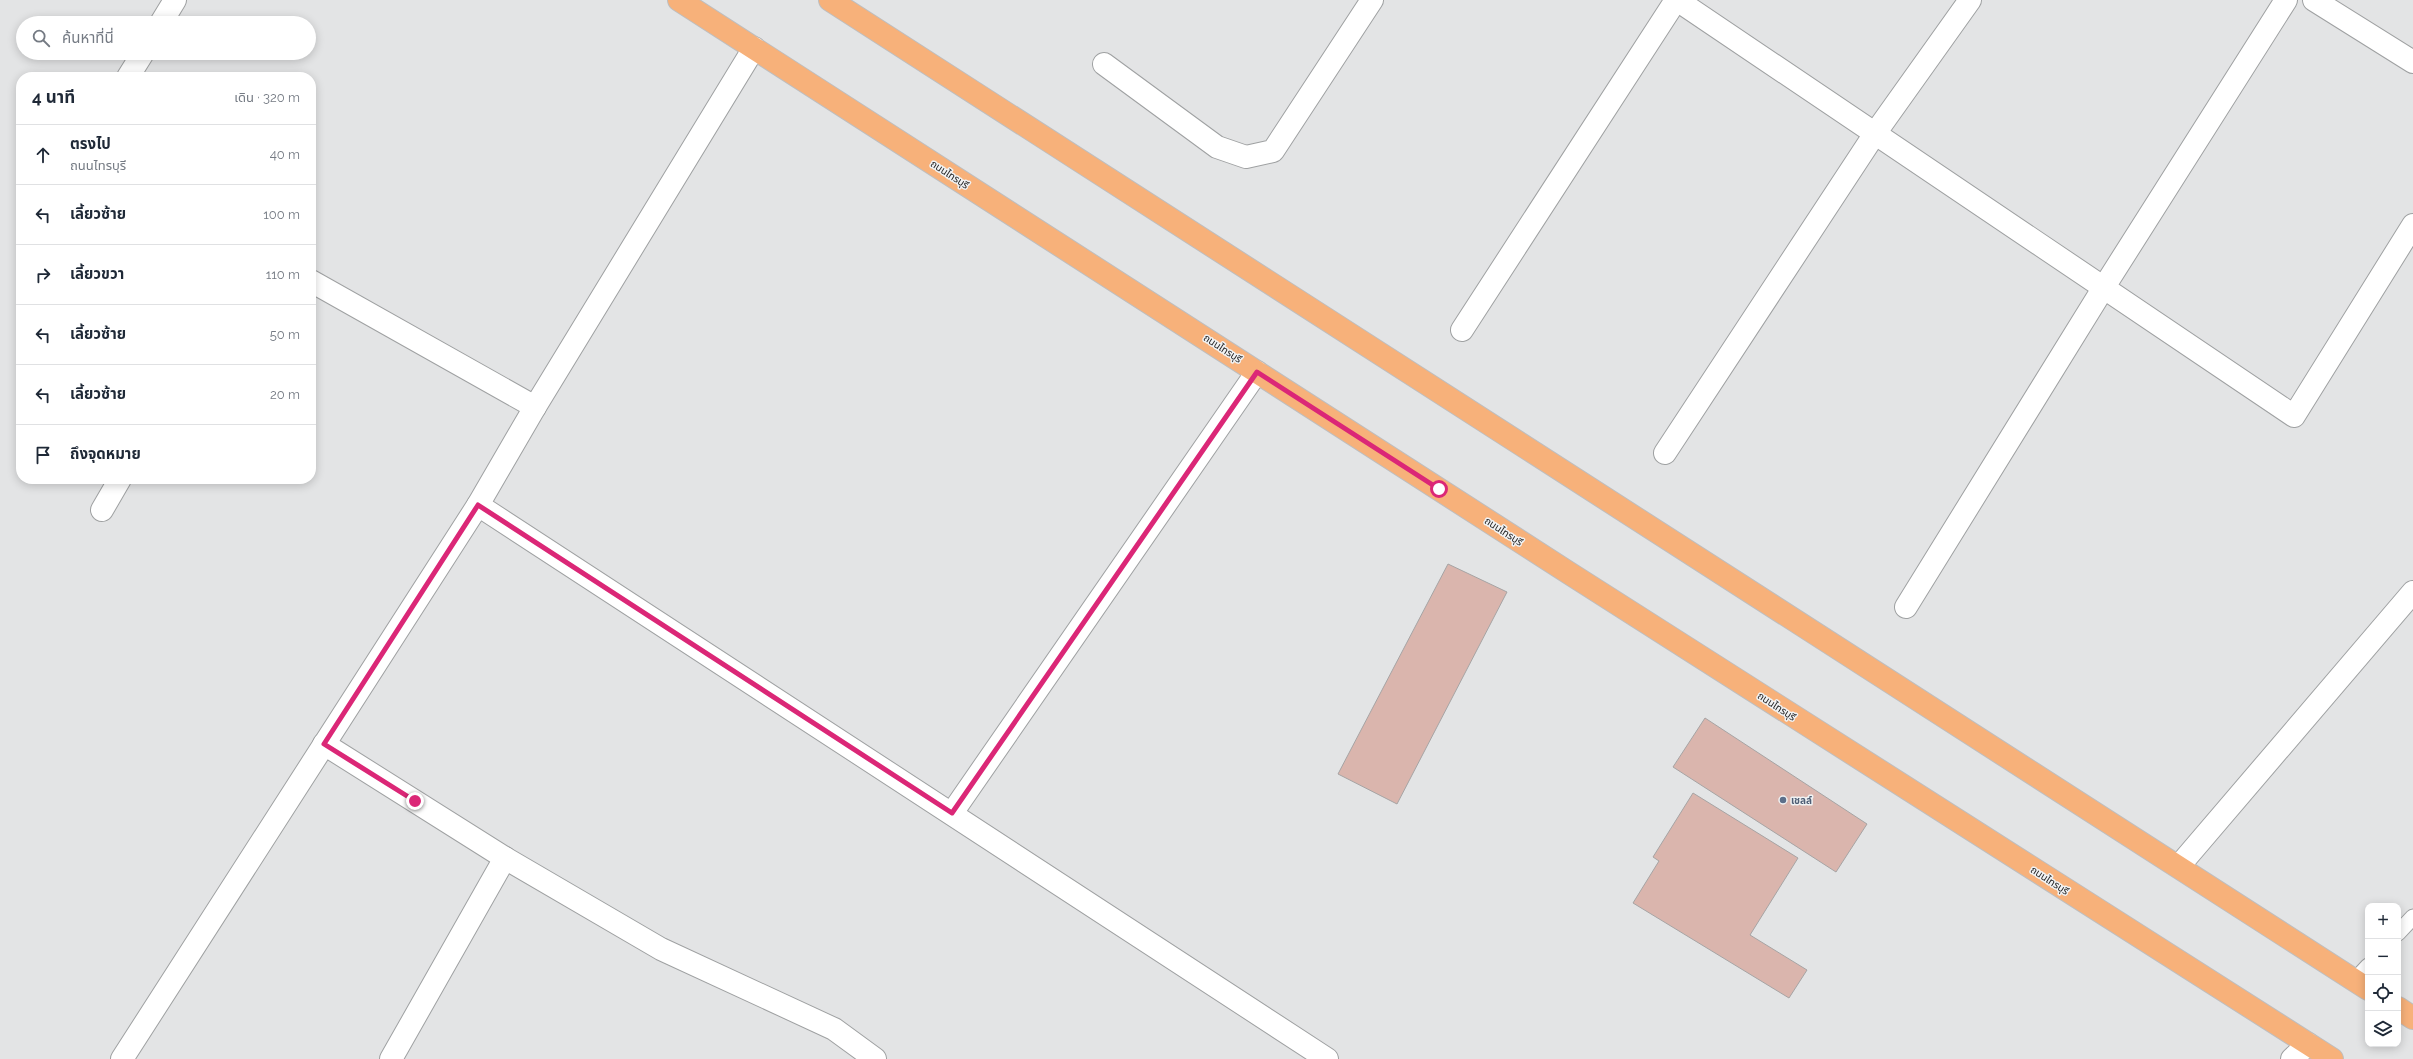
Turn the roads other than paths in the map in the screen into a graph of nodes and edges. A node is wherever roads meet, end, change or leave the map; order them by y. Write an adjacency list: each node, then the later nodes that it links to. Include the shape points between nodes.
1 (175, 0): 9 (street)
2 (679, 0): 10 (main road, ถนนไทรบุรี)
3 (830, 0): 31 (main road)
4 (1372, 0): 13 (street, via 1273,151 1246,157 1218,148)
5 (1677, 0): 15 (street); 19 (street)
6 (1970, 0): 15 (street)
7 (2286, 0): 18 (street)
8 (2314, 0): 12 (street)
9 (165, 16)
10 (754, 48): 20 (main road, ถนนไทรบุรี); 21 (street)
11 (139, 60): 14 (street)
12 (2413, 62)
13 (1104, 64)
14 (131, 72)
15 (1876, 132): 18 (street); 22 (street)
16 (2413, 226): 18 (street, via 2294,416)
17 (316, 284): 21 (street)
18 (2104, 287): 27 (street)
19 (1462, 330)
20 (1257, 372): 29 (street); 35 (main road, ถนนไทรบุรี)
21 (535, 407): 24 (street)
22 (1665, 452)
23 (117, 484): 25 (street)
24 (478, 505): 28 (street); 29 (street)
25 (102, 510)
26 (2413, 592): 31 (street)
27 (1906, 606)
28 (324, 744): 30 (street); 36 (street)
29 (952, 813): 39 (street)
30 (505, 858): 37 (street); 38 (street, via 661,949 834,1029)
31 (2179, 866): 34 (main road)
32 (2413, 917): 33 (lane)
33 (2401, 930)
34 (2364, 978)
35 (2308, 1044): 40 (street); 41 (main road, ถนนไทรบุรี)
36 (122, 1059)
37 (391, 1059)
38 (876, 1059)
39 (1327, 1059)
40 (2292, 1059)
41 (2332, 1059)

